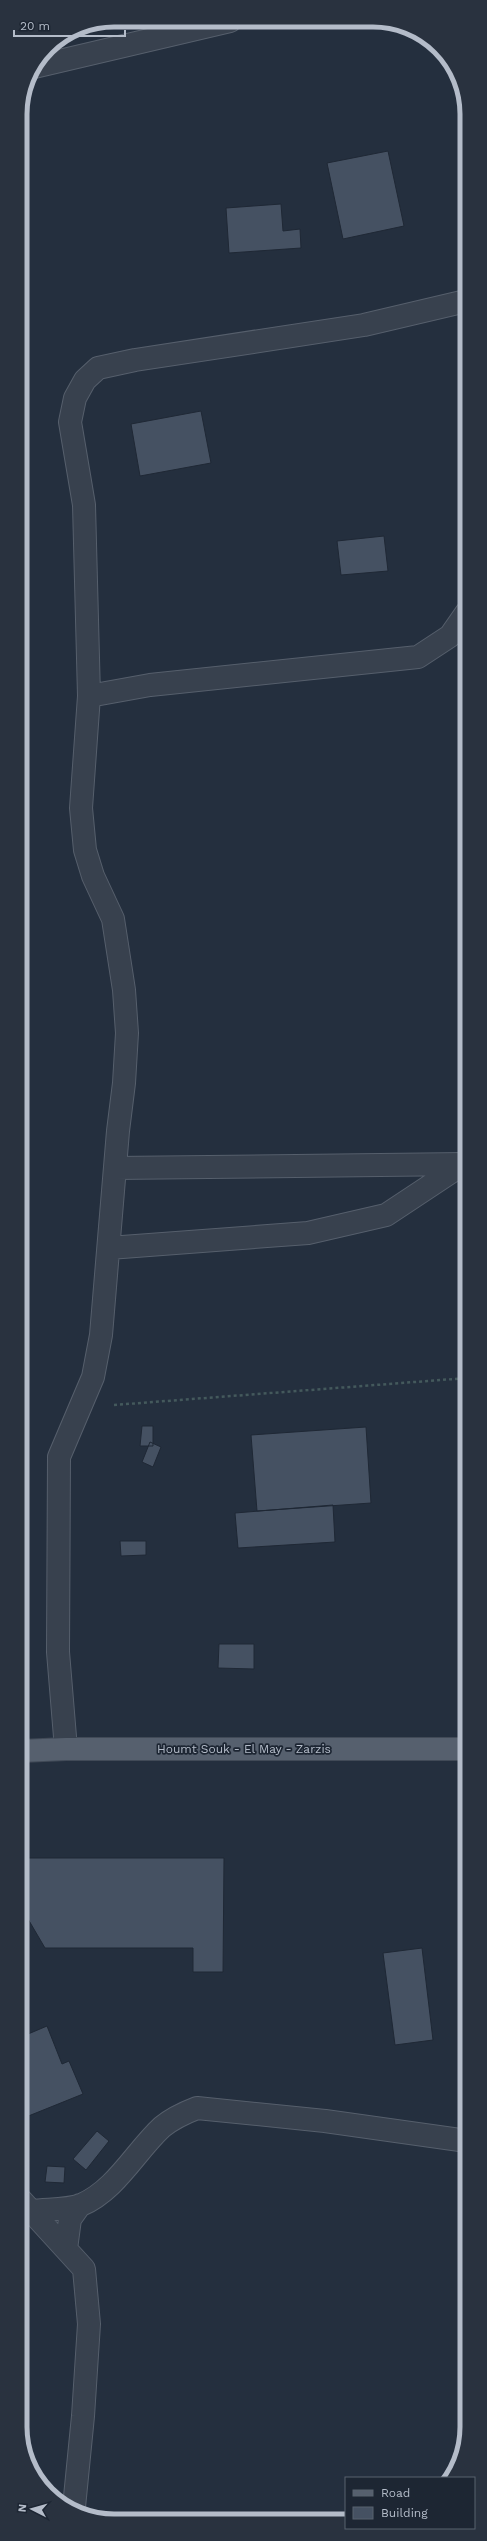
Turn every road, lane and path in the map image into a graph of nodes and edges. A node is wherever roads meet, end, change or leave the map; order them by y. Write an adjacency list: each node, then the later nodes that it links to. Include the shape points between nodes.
1 (204, 27): 2 (street)
2 (42, 65)
3 (460, 302): 5 (street, via 364,325 135,360 98,368 85,380 75,398 70,422 84,505)
4 (460, 622): 5 (street, via 450,636 418,657 150,686)
5 (89, 696): 8 (street, via 81,808 85,850 93,876 113,919 124,990 127,1033)
6 (460, 1164): 8 (street)
7 (460, 1167): 9 (street, via 386,1215 308,1233)
8 (115, 1168): 9 (street)
9 (109, 1248): 11 (street, via 101,1335 93,1377)
10 (460, 1378): 11 (path)
11 (78, 1408): 12 (street, via 59,1457 58,1652)
12 (66, 1749): 13 (main road, Houmt Souk - El May - Zarzis); 14 (main road, Houmt Souk - El May - Zarzis)
13 (460, 1749)
14 (27, 1751)
15 (460, 2140): 17 (street, via 325,2120 197,2108 180,2114 162,2127 121,2174)
16 (27, 2205): 17 (street)
17 (80, 2205): 19 (street, via 70,2219)
18 (27, 2206): 19 (street)
19 (66, 2249): 20 (street, via 84,2269 89,2324)
20 (74, 2505)

